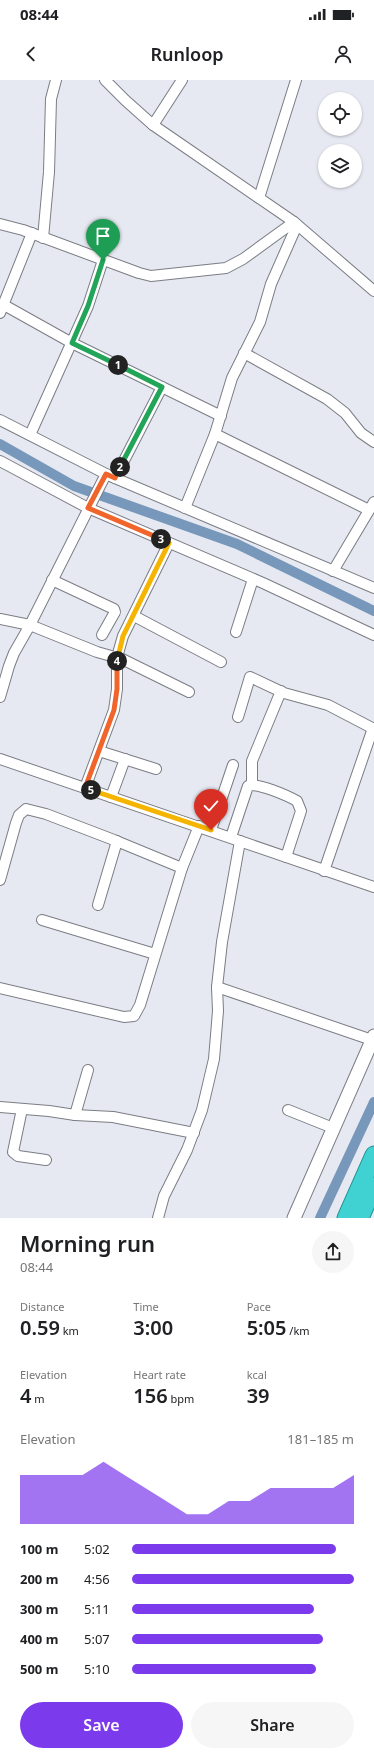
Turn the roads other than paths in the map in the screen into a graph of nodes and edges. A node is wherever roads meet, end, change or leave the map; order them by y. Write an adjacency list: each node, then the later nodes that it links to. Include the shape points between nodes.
1 (56, 80): 10 (street, via 51,99 49,172)
2 (105, 80): 5 (street)
3 (182, 80): 5 (street)
4 (296, 80): 6 (street)
5 (153, 125): 6 (street)
6 (259, 198): 7 (street)
7 (295, 223): 11 (street, via 226,268 151,276); 12 (street); 15 (street, via 271,284 260,322)
8 (0, 224): 9 (street)
9 (32, 233): 10 (street); 13 (street)
10 (43, 238): 11 (street)
11 (103, 260): 14 (street, via 88,306)
12 (374, 291)
13 (2, 309): 14 (street)
14 (72, 343): 16 (street); 20 (street)
15 (244, 353): 17 (street, via 232,378); 21 (street, via 327,399 344,413 364,436)
16 (162, 387): 17 (street); 23 (street)
17 (221, 416): 19 (street)
18 (0, 420): 20 (street)
19 (215, 434): 25 (street); 26 (street)
20 (30, 435): 23 (street)
21 (374, 442)
22 (0, 461): 24 (street)
23 (110, 476): 24 (street, via 98,489); 26 (street)
24 (89, 505): 27 (street); 30 (street)
25 (372, 506): 28 (street)
26 (186, 508): 28 (street)
27 (169, 543): 29 (street); 32 (street)
28 (333, 571): 31 (street)
29 (253, 579): 35 (street); 36 (street)
30 (52, 580): 34 (street); 37 (street, via 116,612)
31 (374, 588)
32 (134, 616): 38 (street, via 123,636); 39 (street)
33 (0, 619): 34 (street)
34 (30, 625): 38 (street, via 97,652); 42 (street, via 14,653)
35 (236, 632)
36 (374, 634)
37 (102, 635)
38 (117, 657): 41 (street); 45 (street, via 114,710)
39 (221, 662)
40 (281, 691): 43 (street, via 250,677); 44 (street, via 328,705); 50 (street, via 252,761)
41 (189, 692)
42 (0, 697)
43 (238, 716)
44 (374, 729): 59 (street)
45 (99, 751): 47 (street); 51 (street)
46 (0, 759): 51 (street)
47 (125, 759): 49 (street); 52 (street)
48 (233, 765): 54 (street)
49 (156, 769)
50 (252, 785): 55 (street, via 248,786); 57 (street, via 290,797 297,800 300,805 299,818)
51 (85, 788): 52 (street)
52 (111, 797): 53 (street)
53 (199, 826): 54 (street); 58 (street)
54 (211, 830): 55 (street)
55 (236, 839): 57 (street); 65 (street)
56 (117, 841): 58 (street); 60 (street, via 26,809 16,823); 62 (street)
57 (286, 857): 59 (street)
58 (182, 868): 64 (street)
59 (324, 871): 61 (street)
60 (0, 880)
61 (374, 887)
62 (98, 905)
63 (42, 920): 64 (street)
64 (155, 954): 66 (street, via 140,1005 134,1016 124,1017)
65 (217, 987): 67 (street); 74 (street, via 218,1012 214,1060)
66 (0, 988)
67 (373, 1038): 73 (street)
68 (88, 1070): 72 (street)
69 (0, 1107): 70 (street)
70 (22, 1109): 72 (street); 76 (street, via 13,1152 18,1156)
71 (288, 1110): 73 (street)
72 (75, 1115): 74 (street, via 113,1117)
73 (333, 1128): 79 (street)
74 (194, 1133): 78 (street, via 168,1188)
75 (374, 1155): 80 (highway)
76 (46, 1160)
77 (374, 1186): 81 (highway)
78 (158, 1218)
79 (294, 1218)
80 (346, 1218)
81 (360, 1218)

